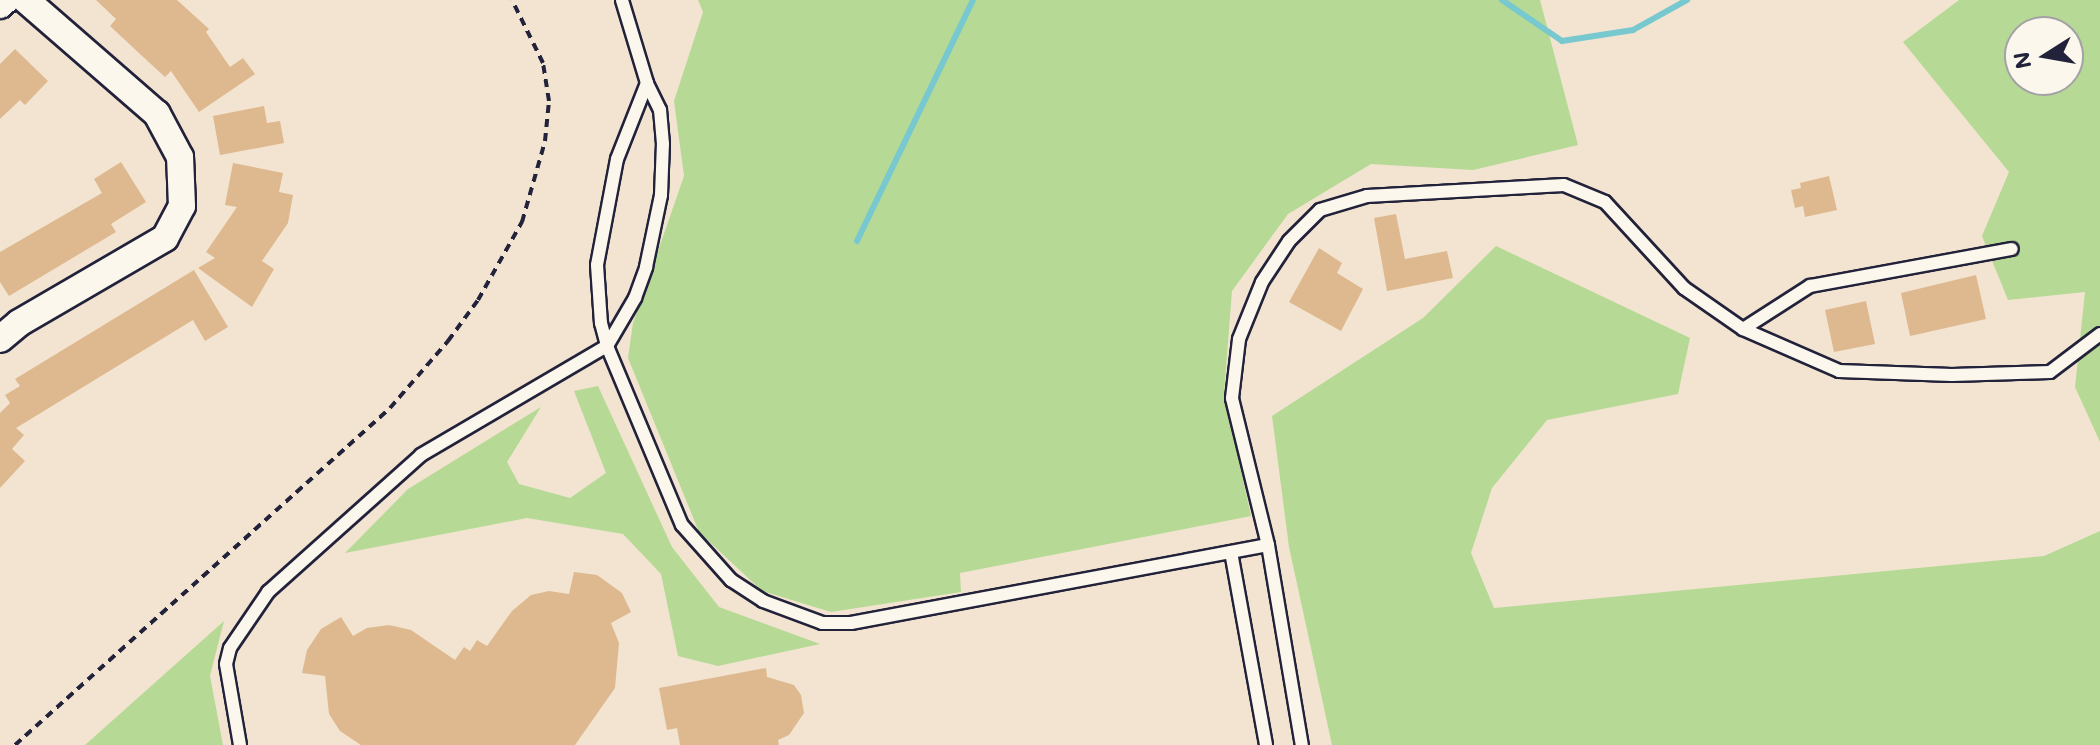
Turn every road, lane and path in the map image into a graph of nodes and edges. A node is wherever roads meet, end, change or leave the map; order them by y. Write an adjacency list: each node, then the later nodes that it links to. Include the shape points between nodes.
1 (6, 0): 5 (street)
2 (26, 0): 10 (street, via 157,114 180,157 182,206 165,238)
3 (512, 0): 14 (path, via 543,63 549,101 545,141 522,222 478,300 390,408)
4 (622, 0): 6 (lane)
5 (0, 5)
6 (647, 83): 11 (lane, via 617,159 597,265); 11 (lane, via 660,110 661,195 635,298)
7 (2012, 249): 8 (lane, via 1810,286)
8 (1743, 329): 9 (lane, via 1839,371 1952,375 2050,372); 12 (lane, via 1684,288 1605,202 1564,185 1367,196 1320,210 1289,241 1262,282 1239,339 1232,398)
9 (2100, 334)
10 (0, 339)
11 (607, 346): 13 (lane, via 682,525 731,580 791,614 822,623 851,623); 15 (lane, via 421,455 268,592 230,648 226,664)
12 (1268, 545): 13 (lane); 17 (lane)
13 (1231, 552): 16 (lane)
14 (15, 745)
15 (240, 745)
16 (1266, 745)
17 (1302, 745)

